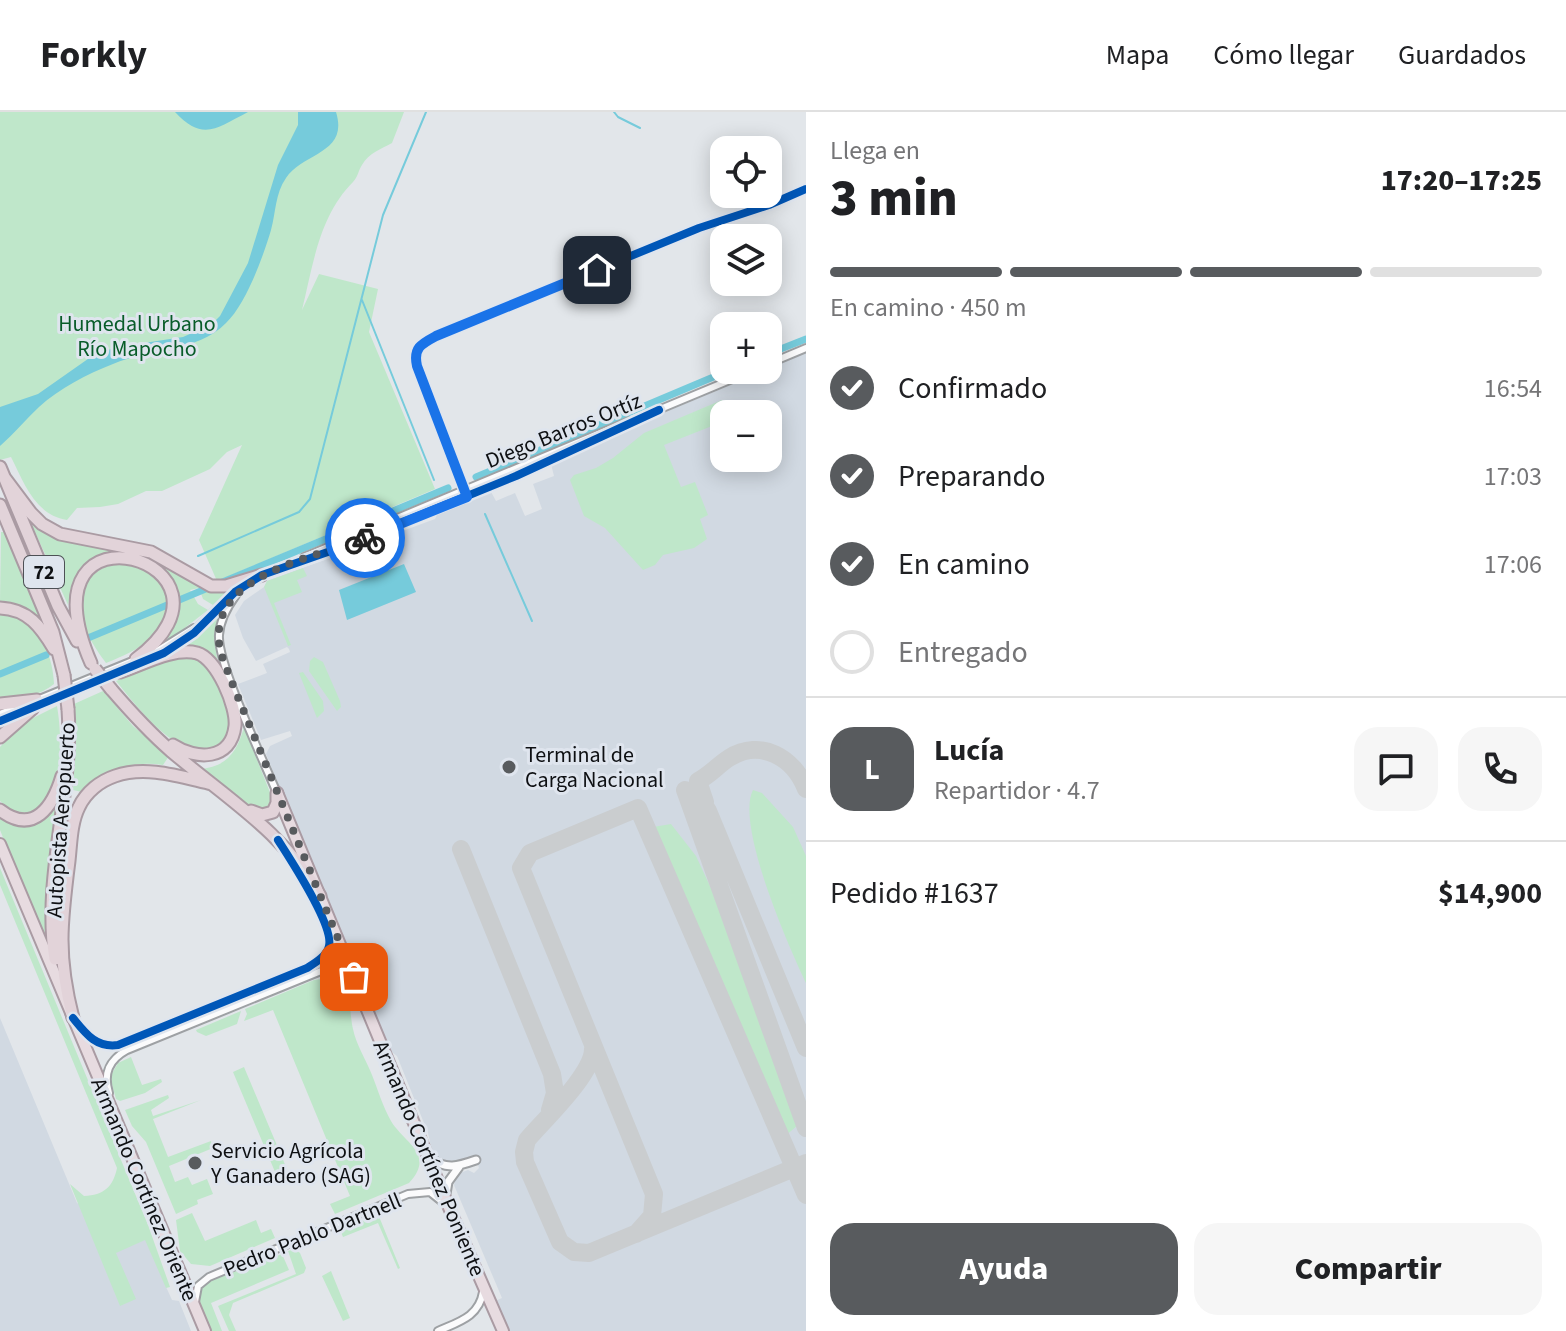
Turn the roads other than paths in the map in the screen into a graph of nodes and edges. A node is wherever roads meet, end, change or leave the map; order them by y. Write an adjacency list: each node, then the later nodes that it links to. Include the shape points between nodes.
1 (804, 189): 6 (street, via 418,346 417,366)
2 (806, 348): 3 (street)
3 (782, 358)
4 (721, 384): 6 (street, Diego Barros Ortíz)
5 (2, 471): 8 (highway, via 31,513 51,530 151,552 206,584 221,587); 13 (highway, 72, via 58,606)
6 (466, 492): 8 (street, Diego Barros Ortíz, via 342,547)
7 (0, 505): 14 (highway, Autopista Aeropuerto / 72, via 53,632)
8 (262, 575): 9 (street, Diego Barros Ortíz)
9 (246, 583): 11 (street, Diego Barros Ortíz); 24 (street, via 220,626 219,642)
10 (0, 608): 14 (highway, via 35,621)
11 (216, 611): 12 (street, Diego Barros Ortíz, via 170,644); 15 (street, Diego Barros Ortíz, via 184,641)
12 (136, 659): 13 (highway, via 165,632 172,603 163,577 143,561 107,559 81,582 75,602); 17 (street, Diego Barros Ortíz)
13 (93, 666): 20 (highway, 72, bridge)
14 (63, 670): 22 (highway, Autopista Aeropuerto / 72, bridge)
15 (120, 672): 17 (street, Diego Barros Ortíz); 20 (highway, via 178,653 197,653 215,667 235,719 230,741 203,757 186,753)
16 (0, 704): 17 (highway)
17 (35, 704): 18 (street, Diego Barros Ortíz); 19 (street, Diego Barros Ortíz); 21 (highway)
18 (0, 714)
19 (0, 721)
20 (143, 725): 23 (highway, 72)
21 (0, 737)
22 (70, 749): 26 (highway, via 46,810 20,818); 31 (highway, Autopista Aeropuerto / 72, via 52,921 55,965)
23 (212, 784): 25 (highway, 72); 32 (highway, via 134,772 104,781 81,803 74,820 60,936)
24 (277, 793): 25 (highway, via 270,814); 29 (highway, Armando Cortínez Poniente)
25 (243, 808): 27 (highway, 72)
26 (0, 810)
27 (278, 840): 29 (highway, 72); 32 (street, via 322,919 329,940 325,955 307,968 118,1045 93,1041)
28 (0, 844): 31 (highway, Armando Cortínez Oriente)
29 (320, 896): 30 (highway, Armando Cortínez Poniente)
30 (360, 993): 33 (street, via 338,973 321,971 127,1050 107,1072); 34 (highway, Armando Cortínez Poniente)
31 (66, 1002): 32 (highway, Armando Cortínez Oriente)
32 (73, 1018): 33 (highway, Armando Cortínez Oriente)
33 (117, 1120): 39 (highway, Armando Cortínez Oriente)
34 (429, 1156): 36 (street, via 443,1166); 37 (highway, Armando Cortínez Poniente)
35 (476, 1160): 36 (street)
36 (462, 1165): 37 (street, via 448,1182)
37 (448, 1205): 38 (highway, Armando Cortínez Poniente); 39 (street, Pedro Pablo Dartnell, via 421,1191 204,1279 195,1293)
38 (482, 1280): 41 (street, via 483,1296 476,1310); 42 (highway, Armando Cortínez Poniente)
39 (197, 1312): 40 (highway, Armando Cortínez Oriente)
40 (205, 1331)
41 (438, 1331)
42 (503, 1331)

